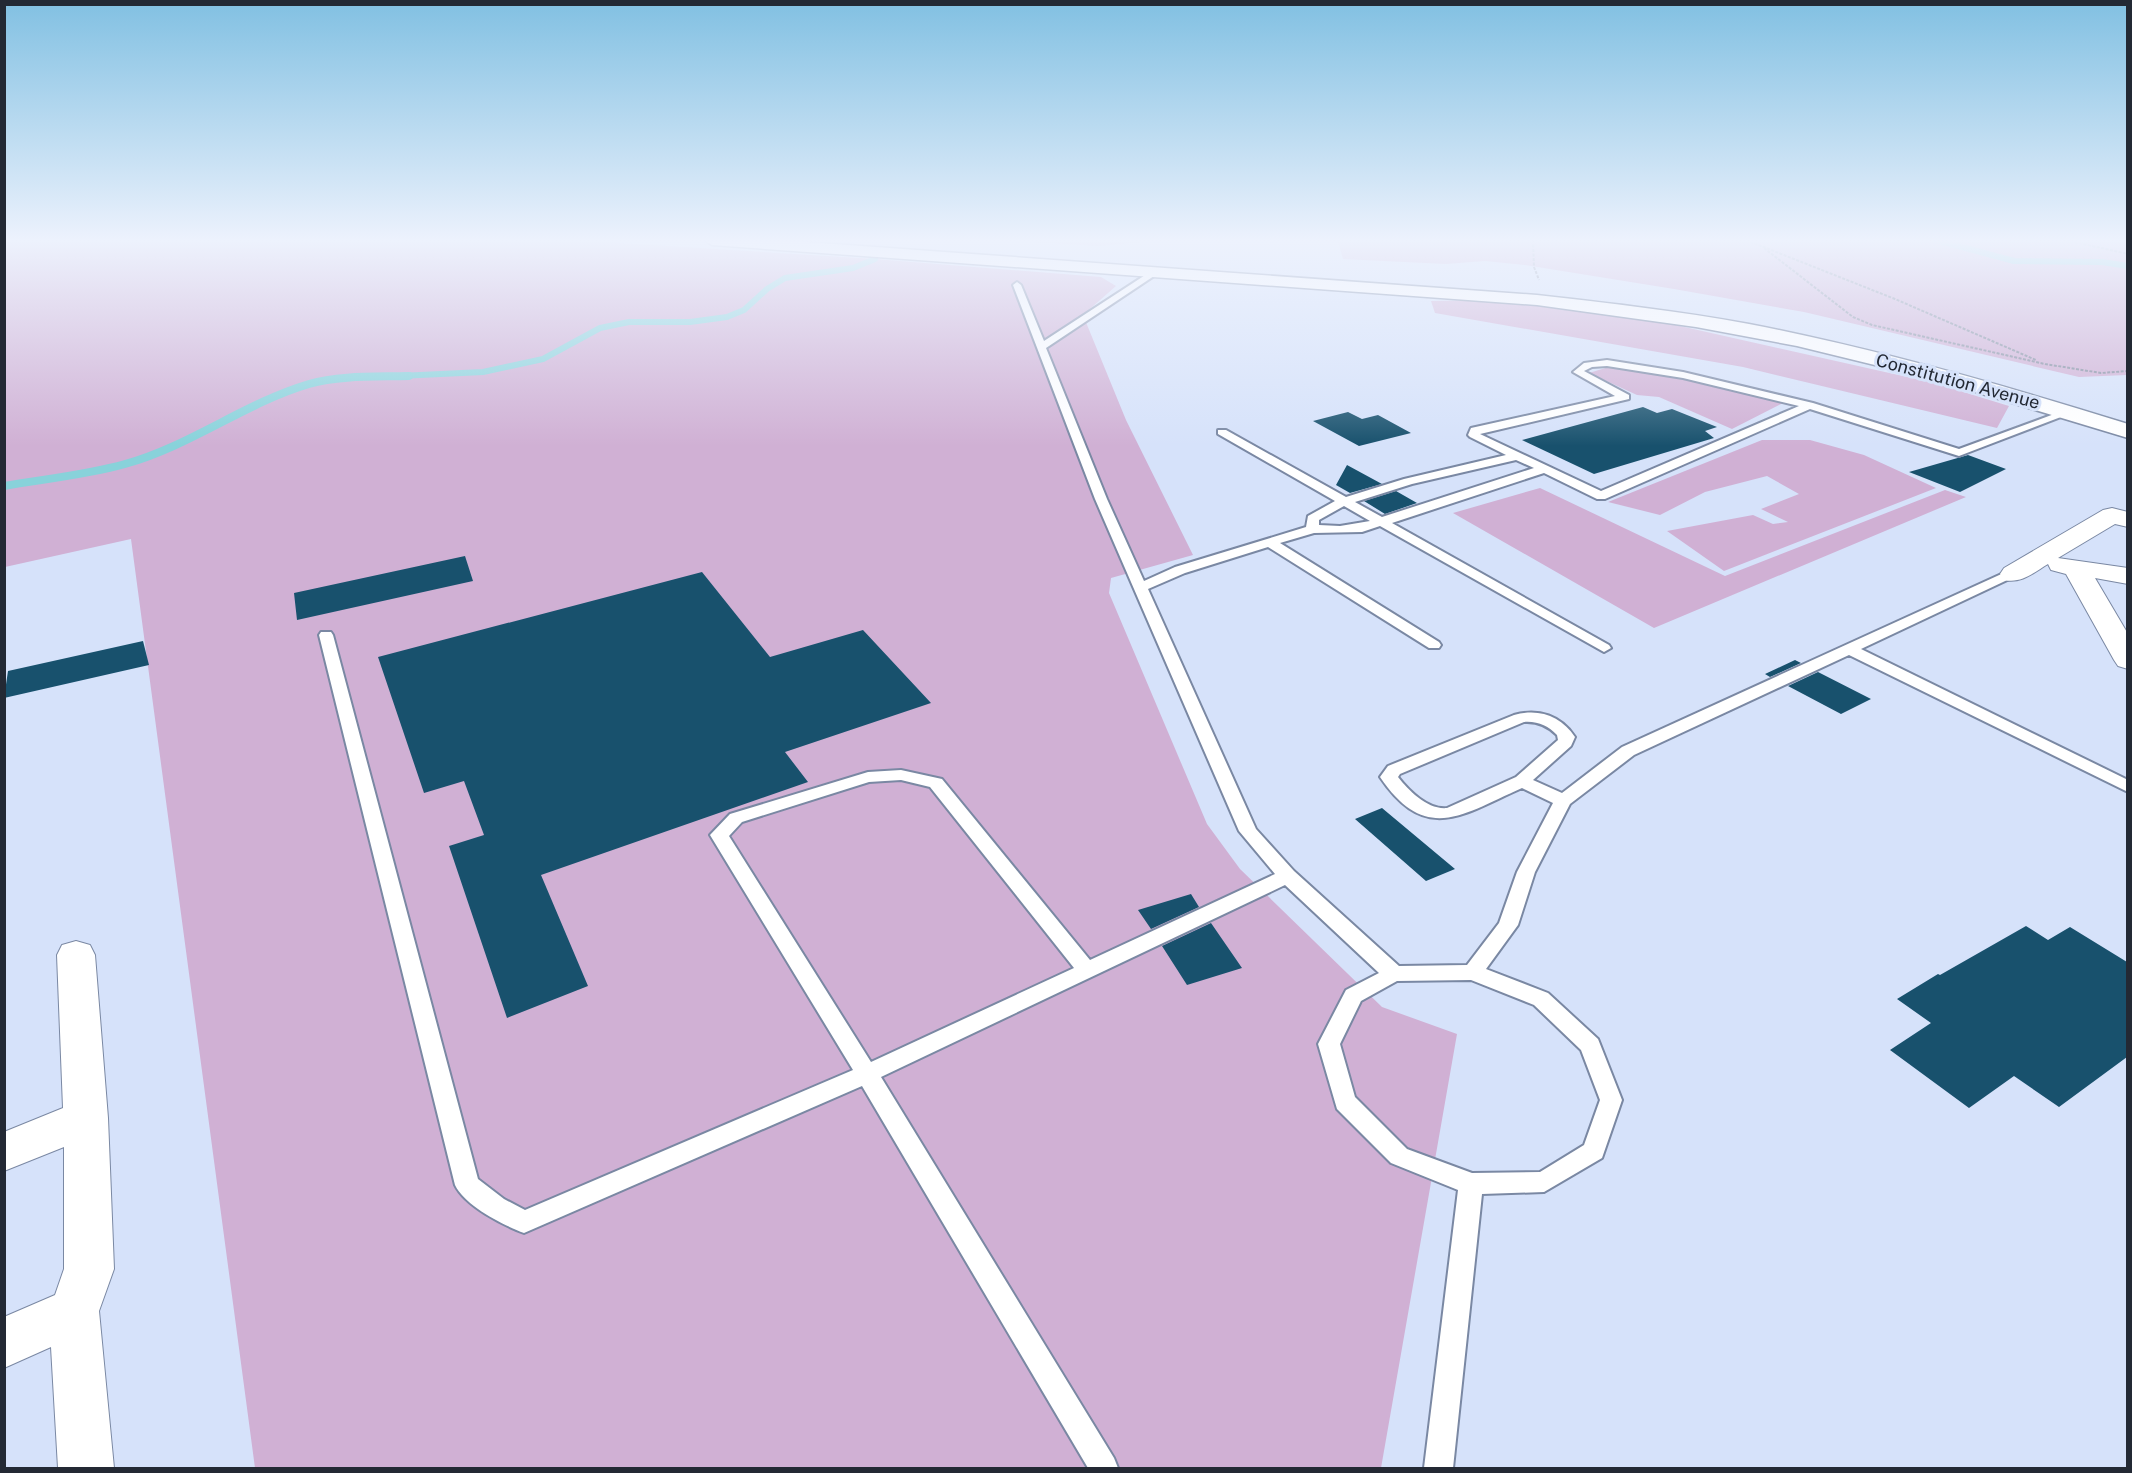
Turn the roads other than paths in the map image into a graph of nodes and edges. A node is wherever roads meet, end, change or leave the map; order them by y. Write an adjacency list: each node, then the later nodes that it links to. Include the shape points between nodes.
1 (1026, 309): 5 (lane)
2 (1100, 309): 5 (lane)
3 (1605, 309): 8 (main road, Constitution Avenue, via 1749,330 1887,361)
4 (1711, 309): 6 (main road, Constitution Avenue)
5 (1041, 347): 21 (lane, via 1101,499)
6 (1957, 361)
7 (1809, 405): 8 (lane, via 1959,453); 11 (lane, via 1642,366 1592,364 1578,372 1625,397 1475,430 1474,435); 12 (lane, via 1601,496)
8 (2069, 412): 9 (main road, Constitution Avenue)
9 (2127, 431)
10 (1222, 432): 13 (lane)
11 (1517, 456): 12 (lane); 13 (lane)
12 (1544, 469): 15 (lane)
13 (1344, 501): 15 (lane); 16 (lane, via 1317,514 1312,519)
14 (2127, 520): 18 (street, via 2112,515)
15 (1382, 523): 16 (lane, via 1340,530); 24 (lane)
16 (1313, 529): 17 (lane)
17 (1269, 542): 21 (lane, via 1180,570); 23 (lane)
18 (2023, 568): 19 (street); 25 (lane)
19 (2076, 568): 20 (street); 26 (street)
20 (2127, 576)
21 (1141, 587): 30 (lane, via 1248,831)
22 (326, 635): 35 (lane, via 467,1185 495,1208 524,1222)
23 (1434, 645)
24 (1604, 648)
25 (1851, 650): 28 (lane); 29 (lane, via 1628,751)
26 (2127, 660)
27 (1522, 781): 27 (lane, via 1442,815 1431,813 1394,786 1389,777 1394,770 1520,718 1538,716 1567,737); 29 (lane)
28 (2127, 787)
29 (1563, 801): 33 (lane, via 1526,872 1508,925)
30 (1287, 876): 32 (lane); 34 (lane)
31 (76, 956): 36 (street)
32 (1087, 970): 35 (lane); 35 (lane, via 936,783 901,775 868,777 736,819 718,836)
33 (1473, 972): 34 (lane); 38 (lane, via 1542,999 1590,1045 1611,1100 1594,1150 1544,1182)
34 (1394, 974): 38 (lane, via 1353,996 1329,1044 1345,1102 1399,1156)
35 (867, 1074): 42 (lane)
36 (86, 1118): 37 (street); 39 (street, via 89,1269)
37 (4, 1152)
38 (1471, 1184): 43 (lane)
39 (74, 1311): 40 (street); 41 (street)
40 (4, 1343)
41 (86, 1468)
42 (1104, 1468)
43 (1439, 1468)

